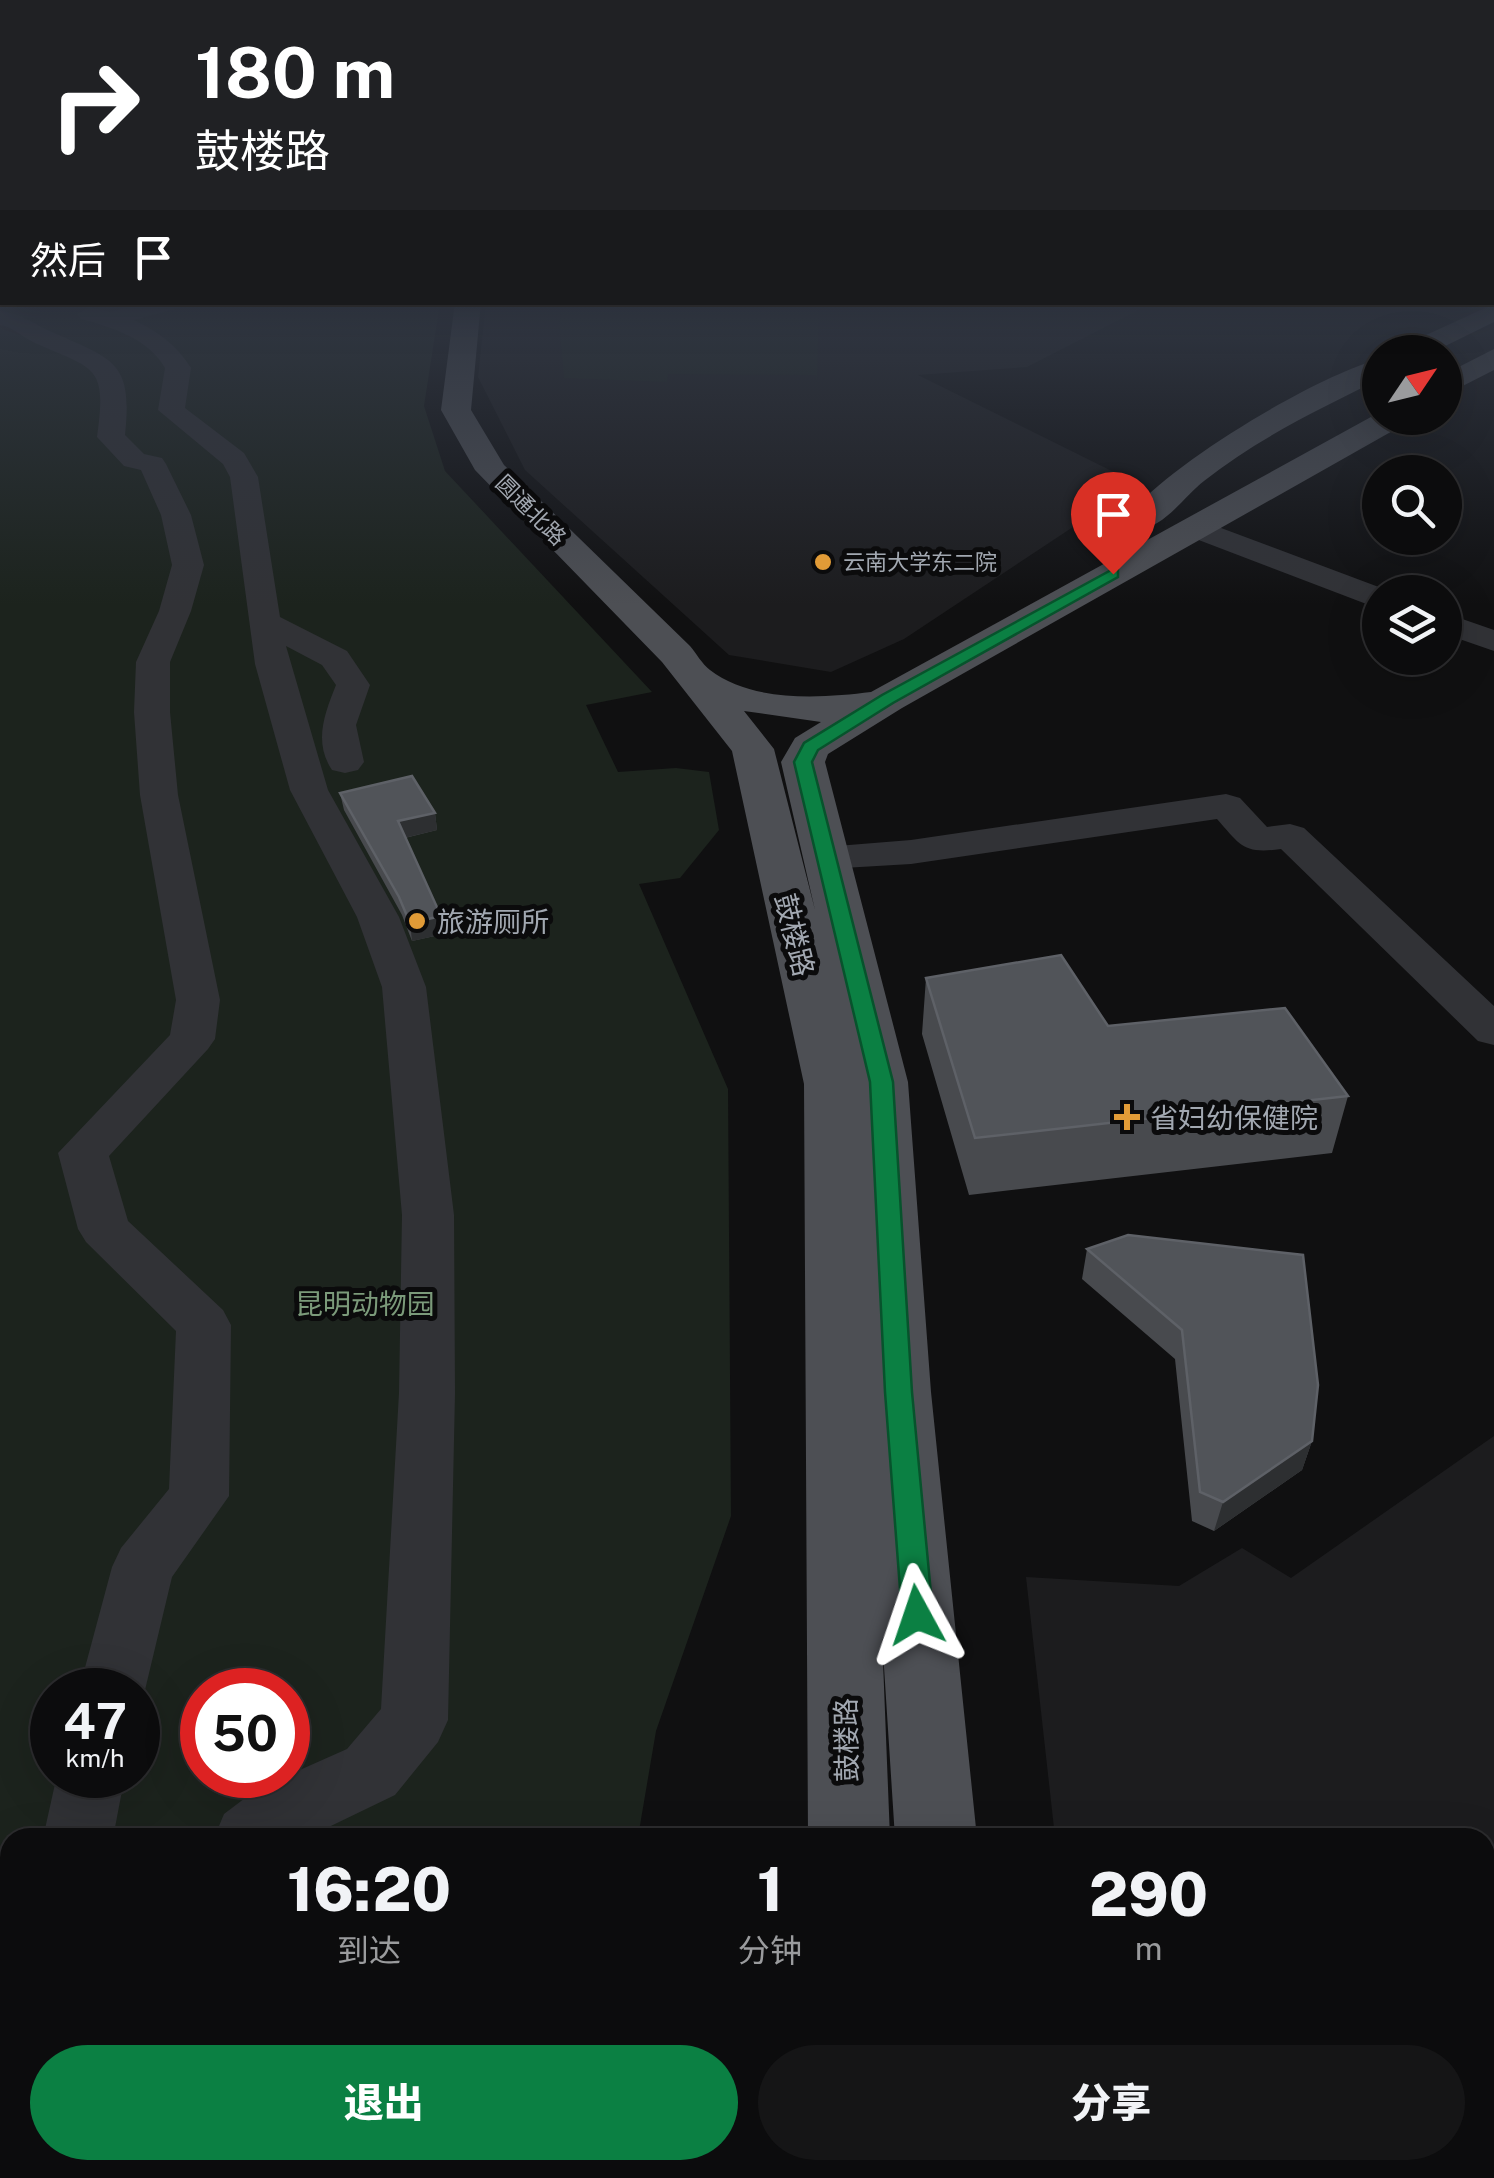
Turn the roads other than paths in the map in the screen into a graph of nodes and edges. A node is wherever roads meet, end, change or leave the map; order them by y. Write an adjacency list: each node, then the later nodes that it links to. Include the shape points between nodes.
1 (115, 403): 18 (street, via 111,437 134,460 152,464 176,515 188,565 153,662 152,712 159,795 198,1000 192,1039 83,1153 104,1229 204,1324 199,1496 143,1566)
2 (173, 403): 11 (street, via 172,410 234,459 244,477)
3 (457, 403): 14 (main road, 圆通北路, via 491,470 695,678)
4 (1313, 403): 8 (main road, via 1174,485)
5 (1362, 416): 8 (main road, via 1288,434)
6 (1362, 422): 8 (main road)
7 (1362, 426): 9 (main road)
8 (1141, 521): 14 (main road)
9 (1194, 528): 10 (street); 14 (main road, via 888,699)
10 (1362, 591)
11 (265, 622): 15 (street, via 335,658 353,685 338,725); 21 (street, via 309,790 378,917 404,987 428,1215 428,1392 414,1720 371,1772)
12 (1462, 629): 13 (street)
13 (1494, 641)
14 (791, 740): 16 (main road, 鼓楼路); 22 (main road, 鼓楼路, via 831,1084)
15 (345, 762)
16 (826, 857): 17 (street, via 912,852 1226,806 1257,840 1290,836); 23 (main road, 鼓楼路, via 881,1082 898,1392)
17 (1494, 1031)
18 (118, 1668)
19 (86, 1798): 20 (street)
20 (80, 1828)
21 (262, 1828)
22 (849, 1828)
23 (935, 1828)

